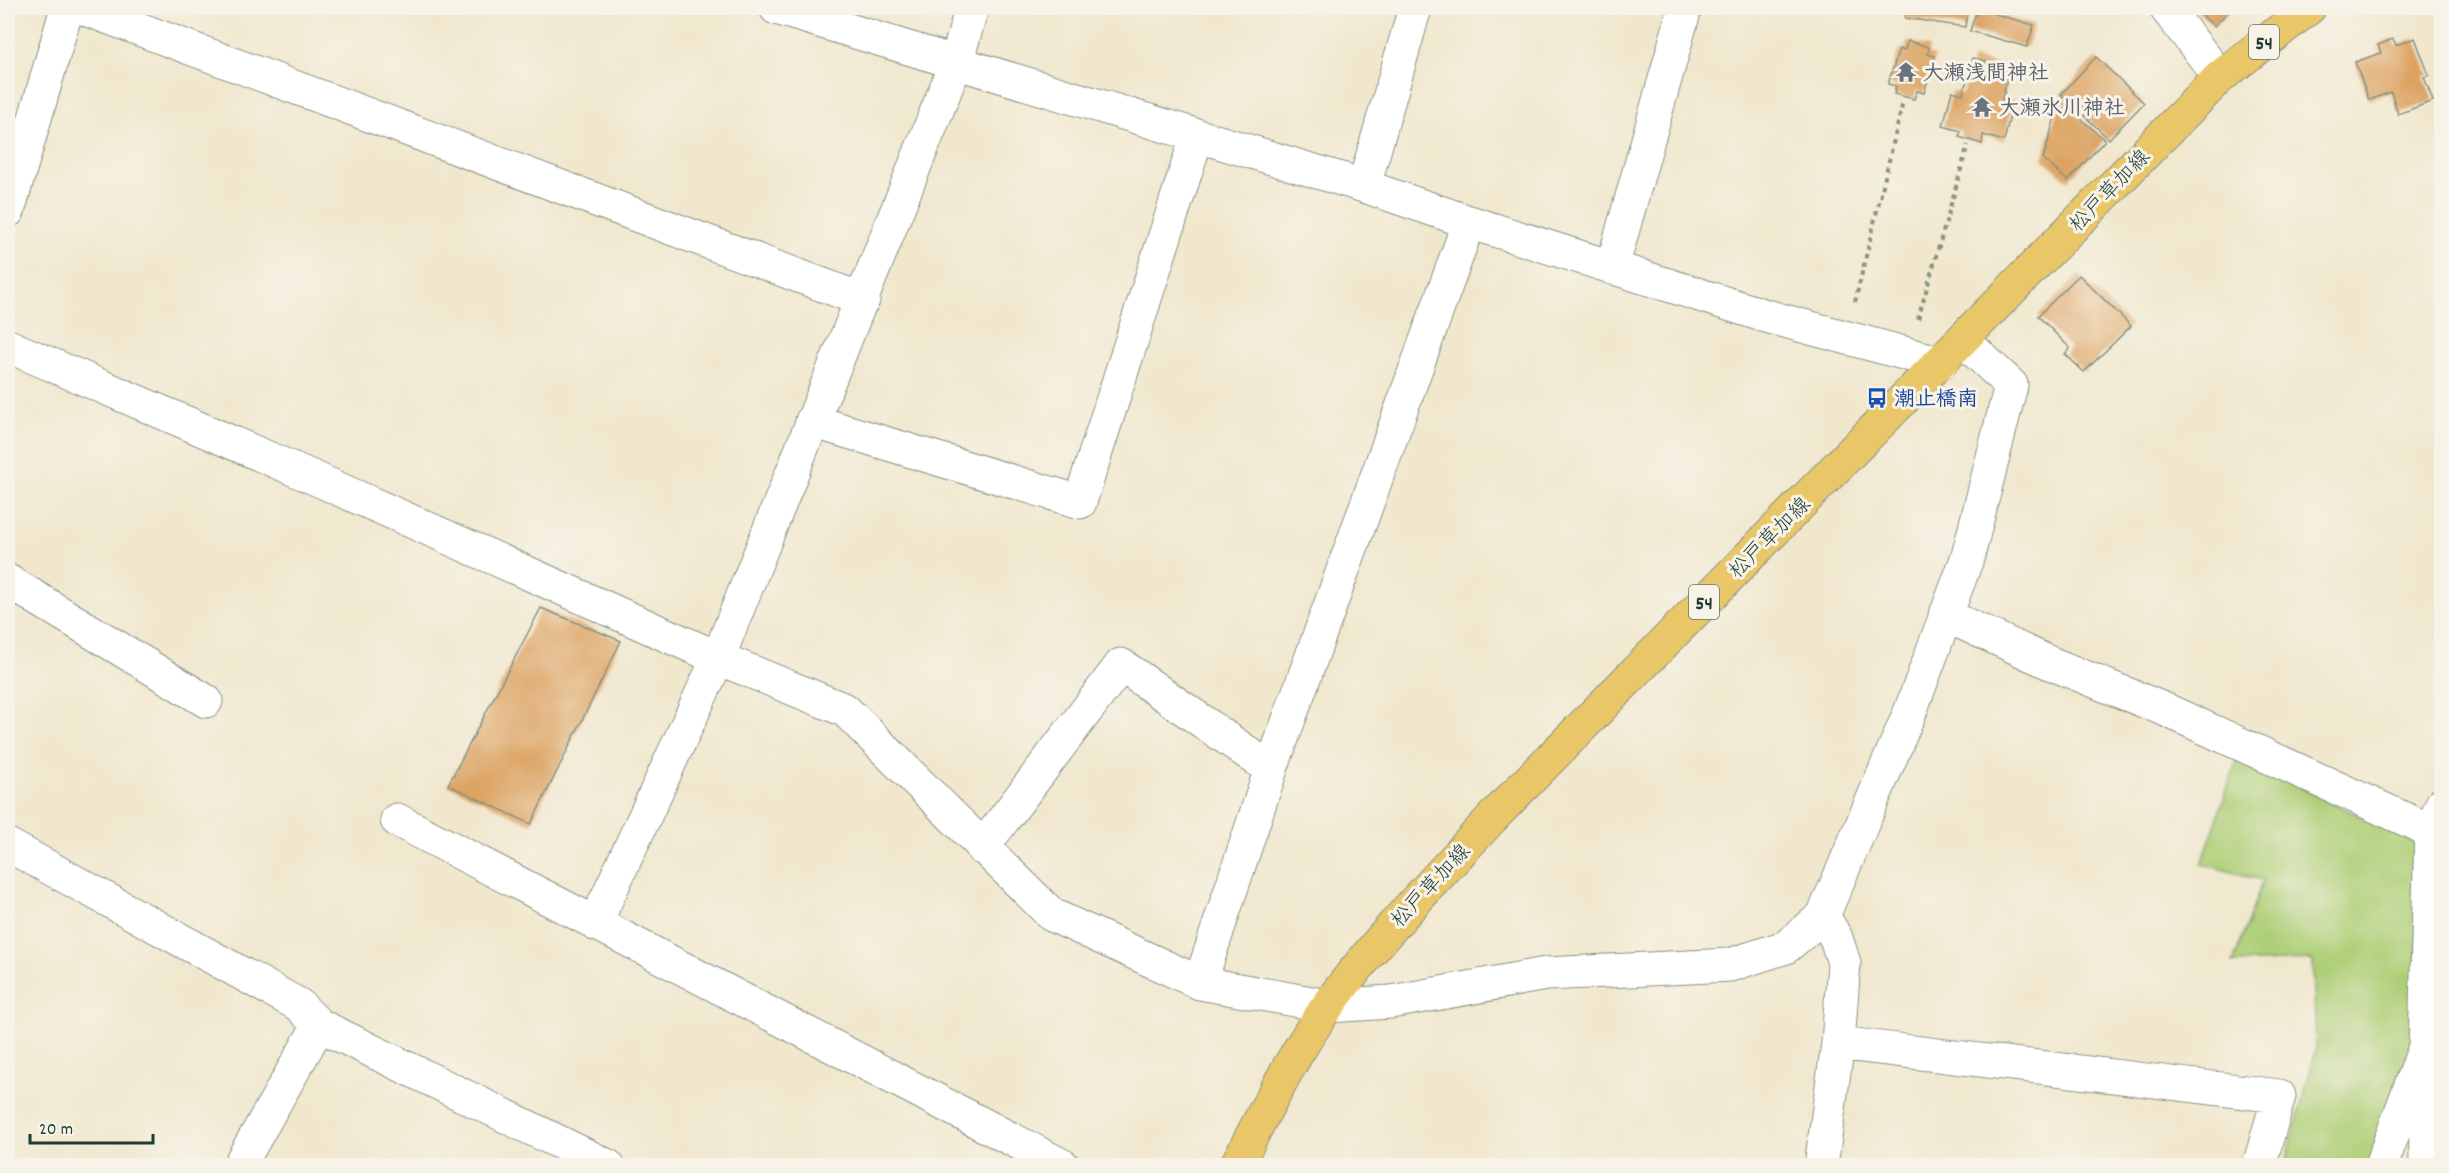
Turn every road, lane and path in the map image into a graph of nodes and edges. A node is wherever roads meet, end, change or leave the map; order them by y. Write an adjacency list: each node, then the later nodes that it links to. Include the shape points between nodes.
1 (67, 8): 15 (street)
2 (83, 8): 18 (street)
3 (776, 8): 9 (street)
4 (972, 8): 9 (street)
5 (1415, 8): 14 (street)
6 (1685, 8): 17 (street)
7 (2166, 8): 10 (street)
8 (2308, 8): 10 (main road, 松戸草加線 / 54)
9 (956, 63): 12 (street); 18 (street)
10 (2220, 77): 21 (main road, 松戸草加線 / 54)
11 (1904, 102): 19 (path)
12 (1197, 136): 14 (street); 23 (street, via 1080,502)
13 (1968, 145): 22 (path)
14 (1364, 186): 16 (street)
15 (8, 211)
16 (1469, 222): 17 (street); 28 (street)
17 (1612, 268): 19 (street)
18 (862, 300): 23 (street)
19 (1847, 338): 22 (street)
20 (8, 346): 26 (street)
21 (1953, 352): 22 (street); 25 (street, via 2010,385 1968,556); 36 (main road, 松戸草加線 / 54, via 1491,819 1375,945)
22 (1908, 354)
23 (812, 421): 26 (street)
24 (8, 581): 27 (street)
25 (1945, 615): 29 (street, via 2050,663); 33 (street, via 1910,712)
26 (718, 658): 32 (street, via 845,710); 34 (street)
27 (206, 701)
28 (1271, 770): 32 (street, via 1121,665); 35 (street)
29 (2436, 817): 39 (street)
30 (397, 820): 34 (street)
31 (8, 845): 37 (street, via 299,1005)
32 (982, 848): 35 (street, via 1052,915)
33 (1823, 916): 36 (street, via 1786,947 1730,965 1546,974 1391,1002); 38 (street, via 1844,963)
34 (596, 924): 42 (street)
35 (1200, 983): 36 (street)
36 (1328, 1006): 43 (main road, 松戸草加線 / 54)
37 (319, 1025): 40 (street); 41 (street)
38 (1838, 1043): 44 (street); 45 (street, via 2279,1096)
39 (2425, 1047): 46 (street); 47 (street)
40 (238, 1166)
41 (608, 1166)
42 (1063, 1166)
43 (1236, 1166)
44 (1821, 1166)
45 (2259, 1166)
46 (2381, 1166)
47 (2426, 1166)

